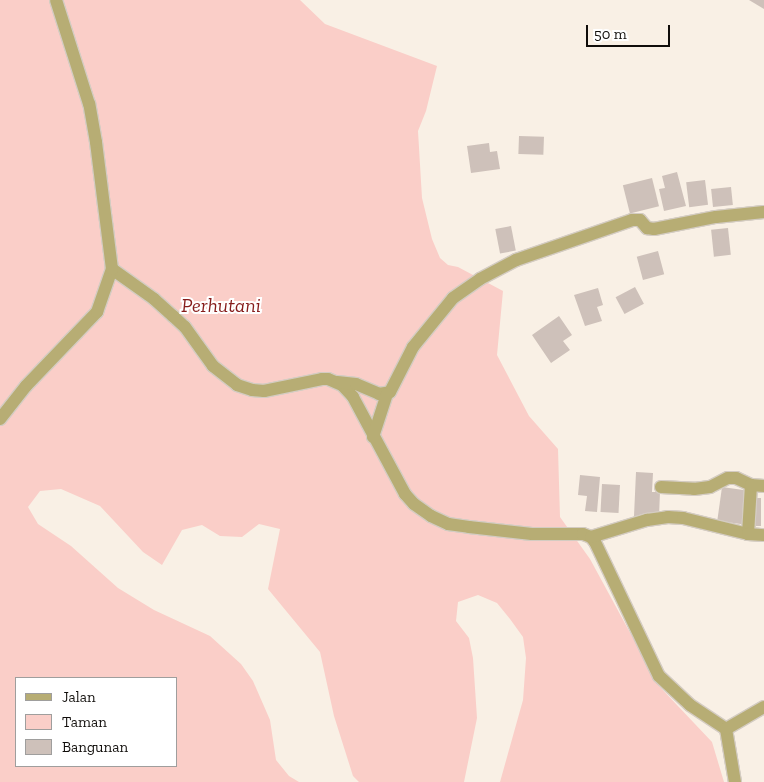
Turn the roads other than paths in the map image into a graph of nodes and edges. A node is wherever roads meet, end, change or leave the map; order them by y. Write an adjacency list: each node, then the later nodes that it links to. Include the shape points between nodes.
1 (56, 0): 3 (street, via 89,104)
2 (764, 212): 5 (street, via 654,229 647,228 640,220 632,220 507,264 466,288 434,319 412,347 396,385)
3 (112, 269): 4 (street, via 173,316 213,366 237,385 264,391 313,379); 6 (street, via 97,312 26,386)
4 (337, 382): 5 (street, via 349,382); 7 (street, via 353,396)
5 (387, 394): 7 (street)
6 (0, 419)
7 (373, 437): 12 (street, via 405,494 431,516 448,524)
8 (758, 486): 9 (street, via 728,478 710,487); 10 (street)
9 (661, 487)
10 (748, 534): 11 (street); 12 (street, via 668,517)
11 (764, 535)
12 (591, 537): 14 (street, via 659,676 690,705)
13 (764, 707): 14 (street)
14 (726, 729): 15 (street)
15 (735, 782)

